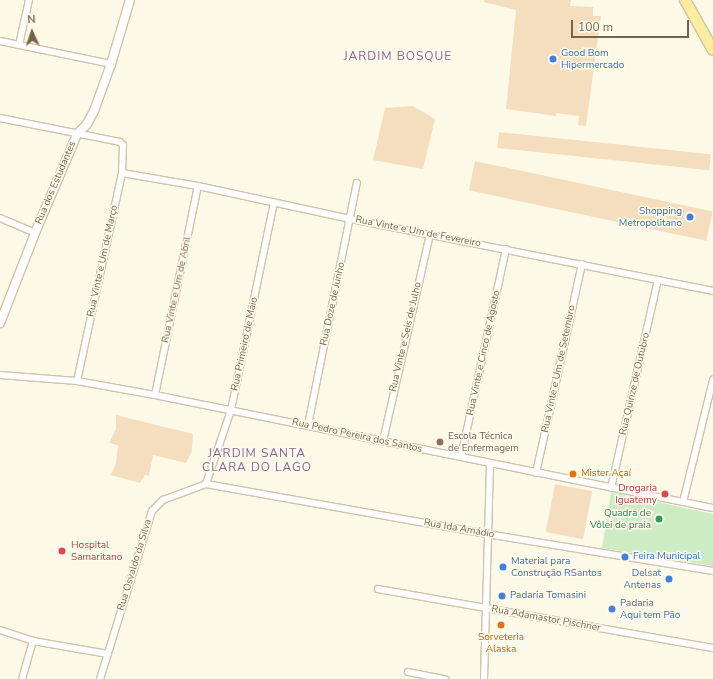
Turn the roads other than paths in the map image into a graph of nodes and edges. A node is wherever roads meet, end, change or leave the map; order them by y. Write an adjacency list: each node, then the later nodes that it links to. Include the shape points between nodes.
1 (29, 0): 5 (street)
2 (130, 0): 7 (street, Rua dos Estudantes)
3 (685, 0): 6 (main road)
4 (0, 41): 5 (street)
5 (19, 45): 7 (street)
6 (713, 50)
7 (111, 64): 9 (street, Rua dos Estudantes, via 94,111 87,124)
8 (0, 118): 9 (street)
9 (77, 134): 10 (street, Rua Vinte e Um de Março, via 120,142 124,149); 16 (street, Rua dos Estudantes)
10 (122, 173): 12 (street, Rua Vinte e Um de Fevereiro); 26 (street, Rua Vinte e Um de Março)
11 (358, 183): 15 (street, Rua Doze de Junho)
12 (198, 186): 13 (street, Rua Vinte e Um de Fevereiro); 27 (street, Rua Vinte e Um de Abril)
13 (274, 202): 15 (street, Rua Vinte e Um de Fevereiro); 28 (street, Rua Primeiro de Maio)
14 (0, 218): 16 (street)
15 (350, 219): 17 (street, Rua Vinte e Um de Fevereiro); 29 (street, Rua Doze de Junho)
16 (34, 232): 22 (street, Rua dos Estudantes)
17 (430, 234): 18 (street, Rua Vinte e Um de Fevereiro); 30 (street, Rua Vinte e Seis de Julho)
18 (506, 249): 19 (street, Rua Vinte e Um de Fevereiro); 31 (street, Rua Vinte e Cinco de Agosto)
19 (582, 264): 20 (street, Rua Vinte e Um de Fevereiro); 33 (street, Rua Vinte e Um de Setembro)
20 (658, 280): 21 (street, Rua Vinte e Um de Fevereiro); 35 (street, Rua Quinze de Outubro)
21 (713, 291)
22 (4, 303): 23 (street, Rua dos Estudantes)
23 (0, 322)
24 (0, 375): 26 (street, Rua Pedro Pereira dos Santos)
25 (713, 380): 36 (street)
26 (77, 381): 27 (street, Rua Pedro Pereira dos Santos)
27 (155, 395): 28 (street, Rua Pedro Pereira dos Santos)
28 (231, 410): 29 (street, Rua Pedro Pereira dos Santos); 34 (street, Rua Primeiro de Maio)
29 (308, 425): 30 (street, Rua Pedro Pereira dos Santos)
30 (383, 441): 31 (street, Rua Pedro Pereira dos Santos)
31 (461, 457): 32 (street, Rua Pedro Pereira dos Santos)
32 (490, 463): 33 (street, Rua Pedro Pereira dos Santos); 38 (street)
33 (536, 473): 35 (street, Rua Pedro Pereira dos Santos)
34 (206, 484): 38 (street, Rua Ida Amádio); 45 (street, Rua Osvaldo da Silva, via 163,500 152,511)
35 (612, 488): 36 (street, Rua Pedro Pereira dos Santos)
36 (683, 502): 37 (street, Rua Pedro Pereira dos Santos)
37 (713, 508)
38 (488, 534): 39 (street, Rua Ida Amádio); 41 (street)
39 (713, 571)
40 (378, 589): 41 (street, Rua Adamastor Pischner)
41 (485, 609): 44 (street, Rua Adamastor Pischner); 50 (street)
42 (0, 630): 43 (street)
43 (34, 641): 45 (street); 47 (street)
44 (713, 648)
45 (108, 654): 48 (street, Rua Osvaldo da Silva)
46 (408, 672): 49 (street)
47 (22, 679)
48 (100, 679)
49 (445, 679)
50 (484, 679)

